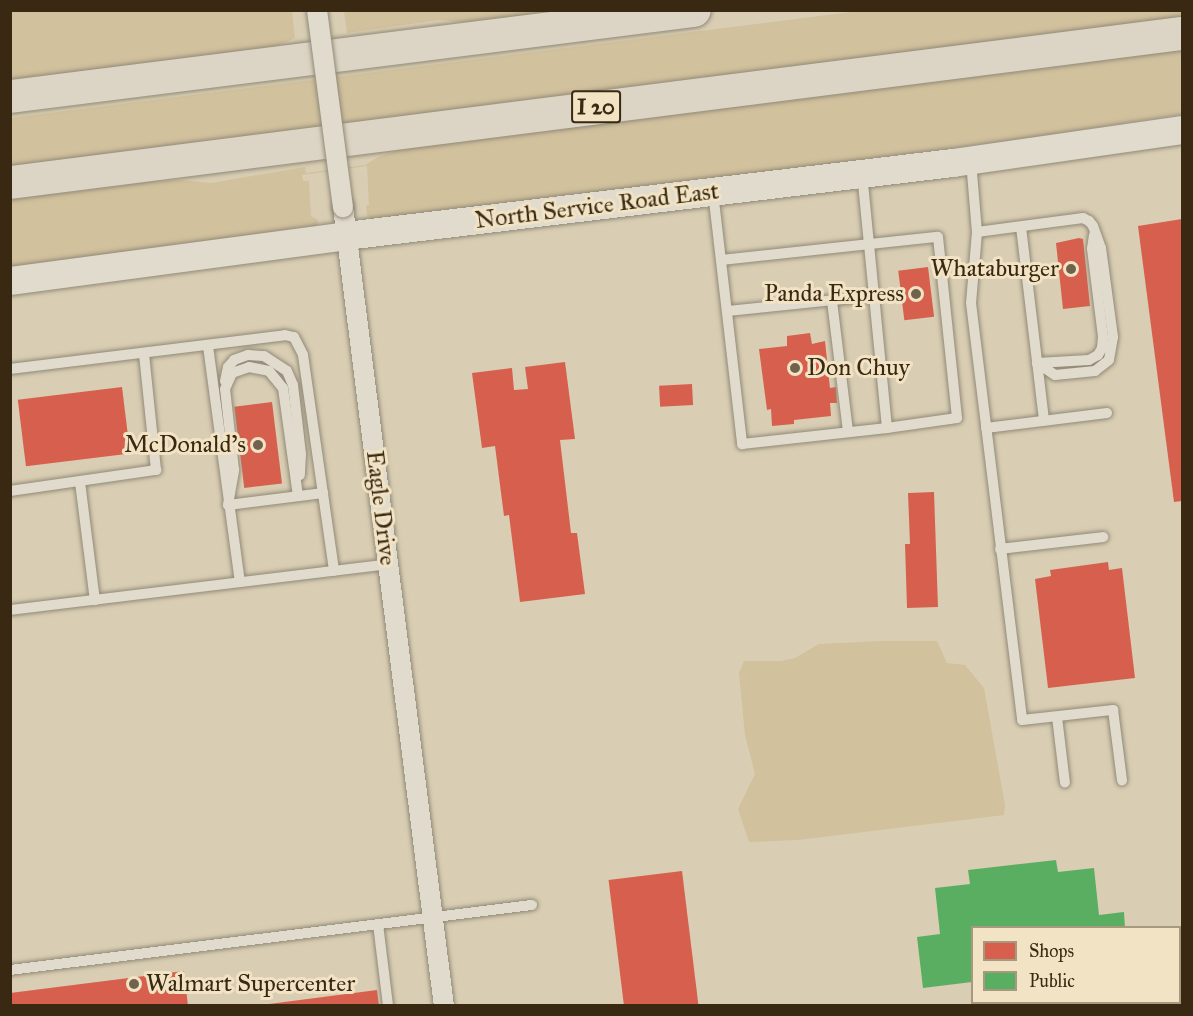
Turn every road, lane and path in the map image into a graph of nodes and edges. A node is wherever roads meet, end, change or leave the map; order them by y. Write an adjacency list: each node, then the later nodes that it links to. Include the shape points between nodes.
1 (317, 10): 12 (street, Eagle Drive, bridge)
2 (694, 10): 4 (highway)
3 (1182, 33): 8 (highway, I 20)
4 (10, 96)
5 (1182, 130): 6 (main road, North Service Road East)
6 (971, 161): 7 (main road, North Service Road East); 11 (lane)
7 (862, 174): 9 (main road, North Service Road East); 13 (lane)
8 (10, 182)
9 (713, 192): 12 (main road, North Service Road East); 14 (lane)
10 (1021, 227): 11 (lane); 21 (lane); 21 (lane, via 1076,219 1089,221 1094,235 1102,348 1089,360)
11 (977, 232): 26 (lane, via 971,303)
12 (346, 236): 15 (main road, North Service Road East); 35 (street, Eagle Drive)
13 (868, 244): 14 (lane); 16 (lane); 25 (lane, via 938,237 957,418)
14 (721, 260): 18 (lane)
15 (10, 281)
16 (874, 296): 17 (lane); 25 (lane)
17 (832, 301): 18 (lane); 27 (lane)
18 (728, 312): 27 (lane, via 742,444)
19 (208, 346): 20 (lane); 30 (lane, via 285,335 299,343); 32 (lane)
20 (144, 354): 22 (lane); 28 (lane, via 156,470)
21 (1037, 363): 24 (lane)
22 (10, 369)
23 (1107, 413): 24 (lane)
24 (1044, 421): 26 (lane)
25 (887, 428): 27 (lane)
26 (986, 428): 34 (lane)
27 (848, 432)
28 (80, 482): 29 (lane); 38 (lane)
29 (10, 491)
30 (323, 493): 31 (lane); 36 (lane)
31 (298, 496): 32 (lane); 32 (lane, via 284,388 269,371 249,367 232,373 225,389 234,470)
32 (228, 505): 37 (lane)
33 (1103, 537): 34 (lane)
34 (1000, 549): 40 (lane, via 1022,720)
35 (388, 564): 36 (lane); 44 (street, Eagle Drive)
36 (333, 571): 37 (lane)
37 (240, 582): 38 (lane)
38 (95, 600): 39 (lane)
39 (10, 610)
40 (1057, 717): 41 (lane, via 1113,710); 42 (lane)
41 (1122, 780)
42 (1065, 783)
43 (532, 905): 44 (lane)
44 (433, 917): 45 (lane); 48 (street, Eagle Drive)
45 (378, 924): 46 (lane); 47 (lane)
46 (10, 970)
47 (388, 1005)
48 (444, 1005)

